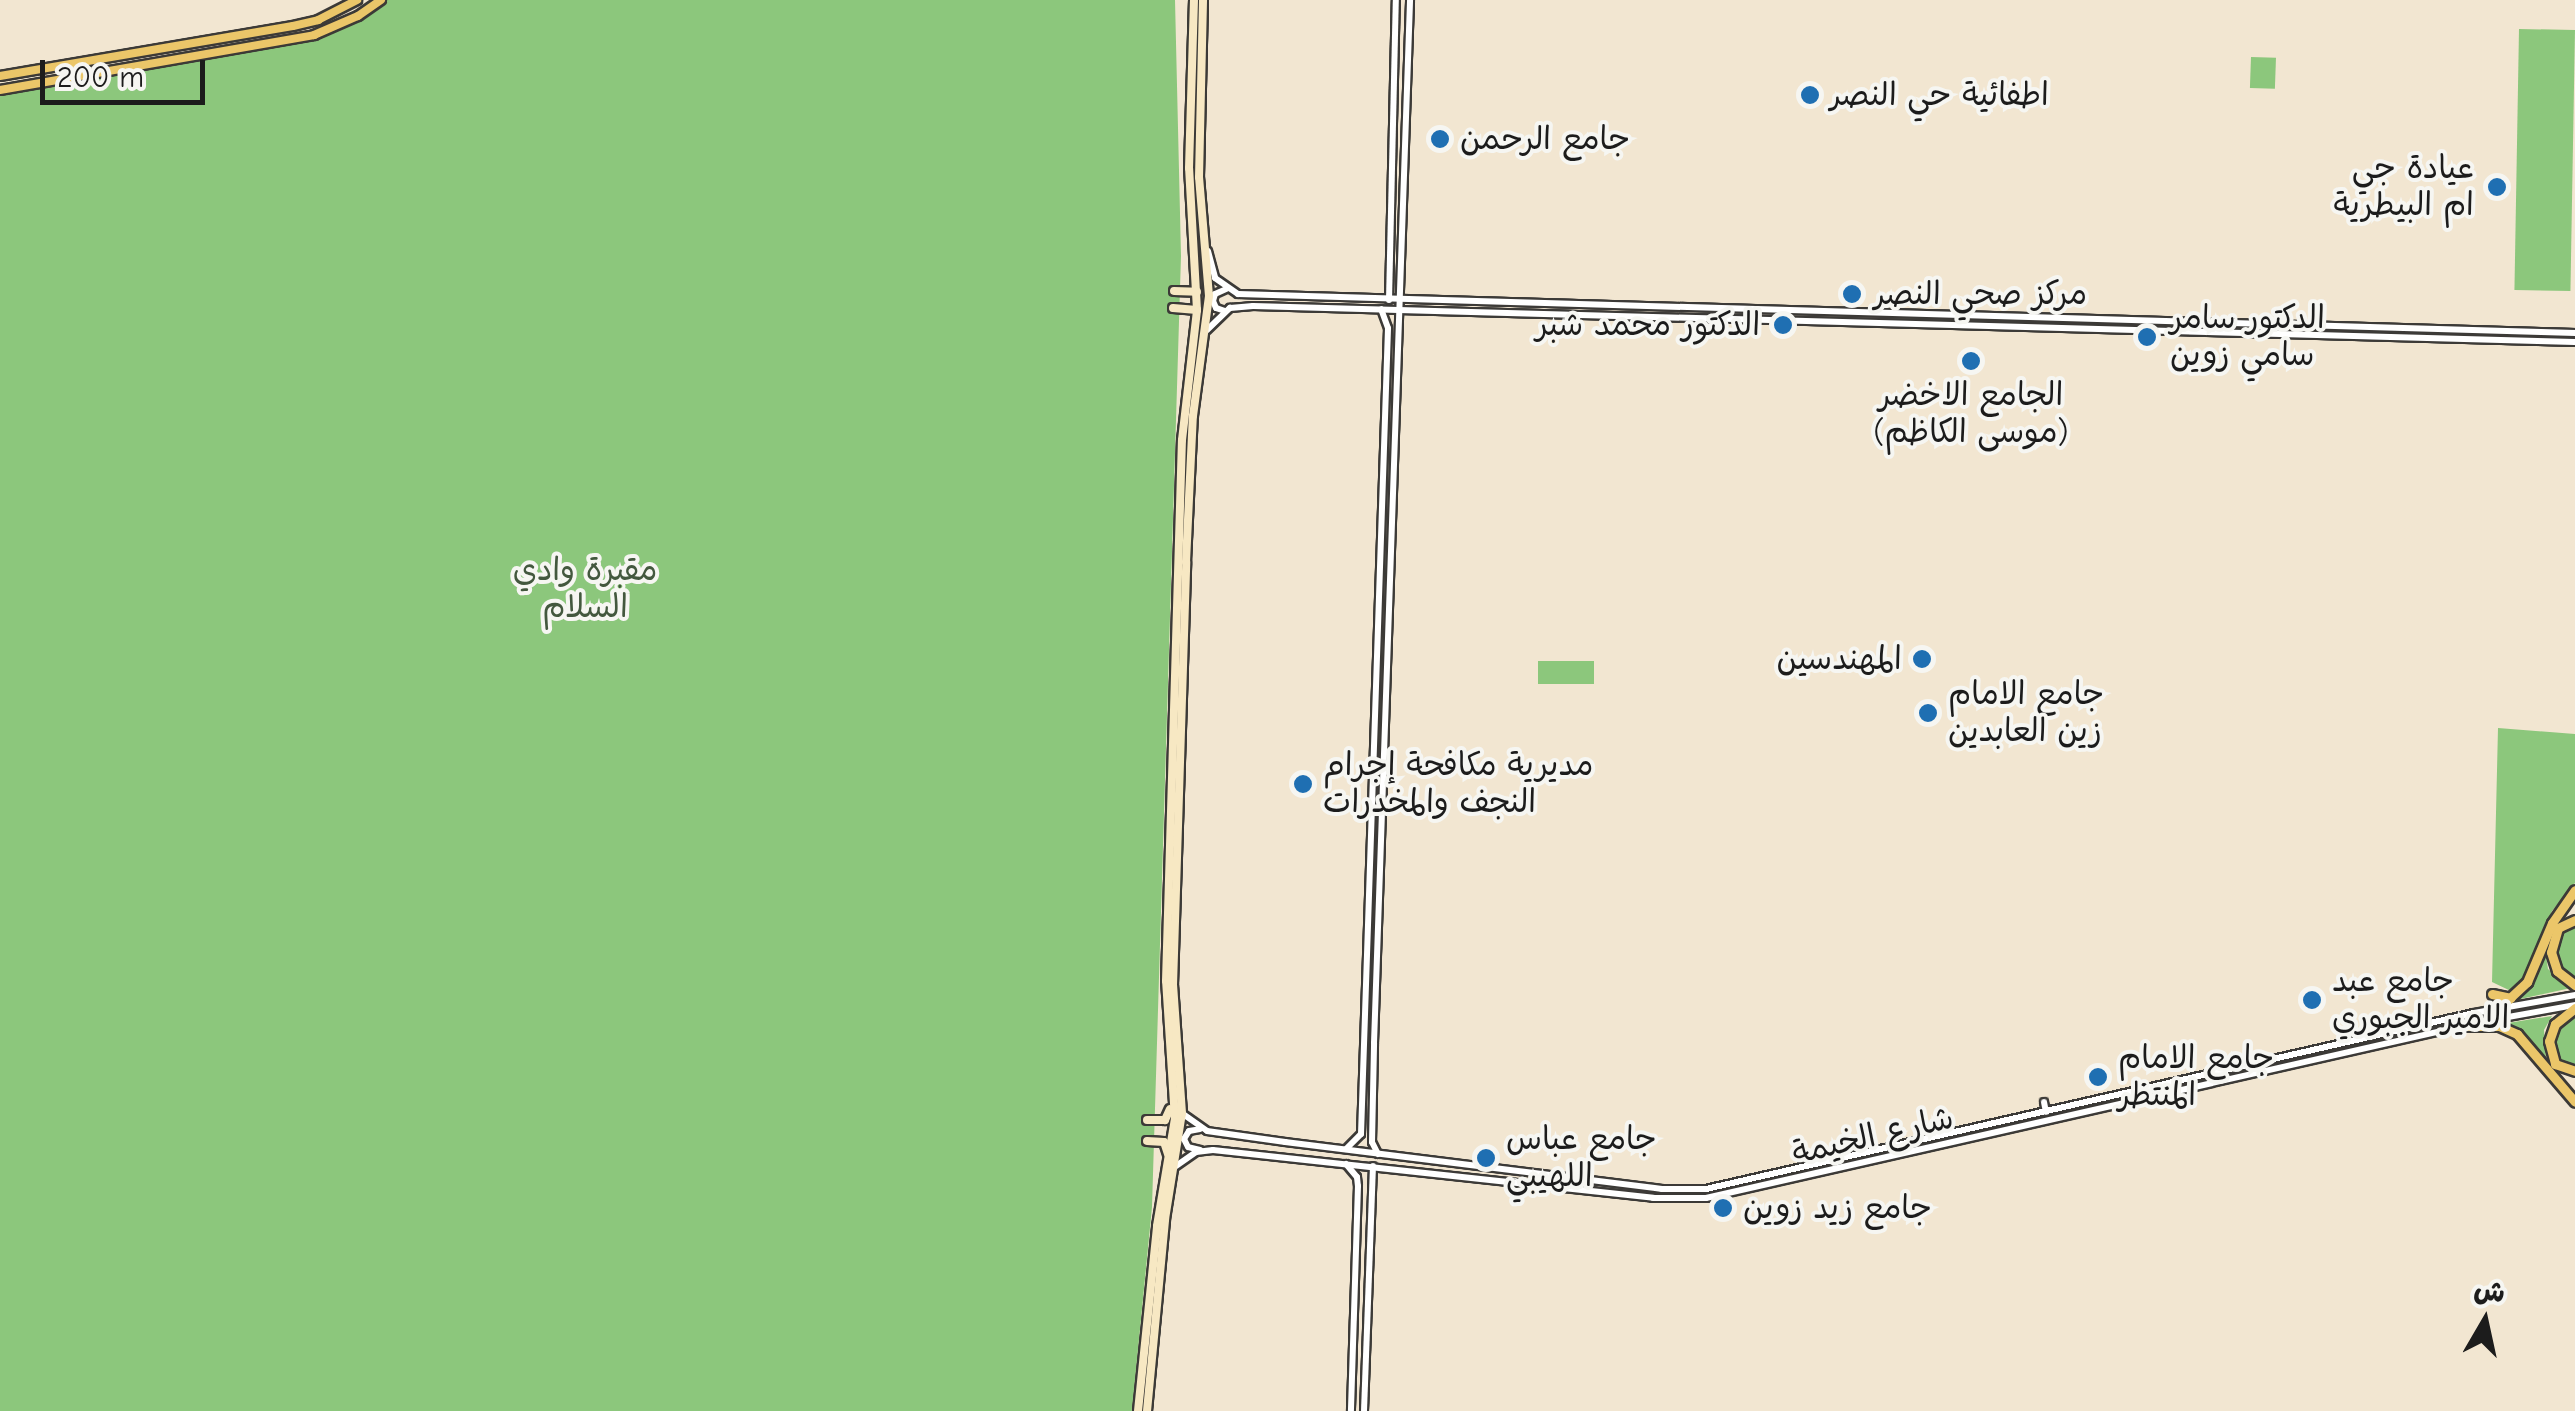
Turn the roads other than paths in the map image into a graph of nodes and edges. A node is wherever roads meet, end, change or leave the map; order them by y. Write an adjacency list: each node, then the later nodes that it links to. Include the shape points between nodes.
1 (356, 0): 9 (main road, via 293,26)
2 (382, 0): 10 (main road, via 314,35)
3 (1194, 0): 11 (main road)
4 (1203, 0): 11 (main road)
5 (1396, 0): 7 (street)
6 (1410, 0): 8 (street)
7 (1396, 14): 8 (street); 17 (street)
8 (1409, 14): 19 (street)
9 (0, 76)
10 (0, 90)
11 (1196, 199): 12 (main road)
12 (1199, 221): 13 (main road); 16 (main road)
13 (1208, 250): 14 (street, via 1215,278); 33 (main road)
14 (1227, 290): 17 (street); 25 (street, via 1213,302)
15 (1174, 291): 16 (main road)
16 (1197, 292): 24 (main road)
17 (1388, 300): 19 (street)
18 (1485, 302): 19 (street); 21 (street); 26 (street)
19 (1402, 305): 23 (street); 26 (street); 42 (street)
20 (1173, 308): 24 (main road)
21 (1697, 308): 22 (street); 29 (street)
22 (1720, 308): 27 (street); 30 (street)
23 (1381, 309): 25 (street); 41 (street, via 1388,328)
24 (1197, 310): 38 (main road)
25 (1226, 311): 33 (street)
26 (1485, 312): 29 (street)
27 (1955, 316): 28 (street); 31 (street)
28 (1982, 316): 32 (street); 34 (street)
29 (1696, 318): 30 (street)
30 (1721, 318): 31 (street)
31 (1954, 326): 32 (street)
32 (1982, 326): 34 (street)
33 (1207, 330): 39 (main road)
34 (2312, 330): 36 (street)
35 (2575, 333): 36 (street)
36 (2491, 335): 37 (street)
37 (2575, 342)
38 (1188, 384): 39 (main road); 40 (main road)
39 (1198, 386): 40 (main road)
40 (1189, 407): 61 (main road, via 1166,981); 65 (main road, via 1173,985)
41 (1375, 712): 42 (street); 44 (street)
42 (1384, 714): 43 (street)
43 (1384, 742): 44 (street); 73 (street)
44 (1374, 743): 70 (street)
45 (2575, 890): 50 (highway)
46 (2575, 920): 47 (highway, via 2558,928 2550,952 2557,971)
47 (2575, 986)
48 (2492, 994): 50 (highway)
49 (2575, 995): 50 (street)
50 (2517, 1000): 52 (highway)
51 (2575, 1007): 53 (street, شارع الخيمة); 60 (highway, via 2555,1024 2549,1042 2556,1064)
52 (2498, 1009): 55 (street, شارع الخيمة)
53 (2460, 1026): 58 (street, شارع الخيمة); 63 (highway, via 2499,1026 2517,1034)
54 (2318, 1037): 55 (street)
55 (2320, 1048): 56 (street, شارع الخيمة)
56 (2300, 1053): 57 (street, شارع الخيمة); 58 (street)
57 (2268, 1061): 59 (street); 64 (street, شارع الخيمة)
58 (2302, 1064): 59 (street, شارع الخيمة)
59 (2270, 1071): 71 (street, شارع الخيمة)
60 (2575, 1071)
61 (1173, 1090): 66 (main road, via 1168,1118); 79 (main road)
62 (2044, 1102): 64 (street)
63 (2575, 1102)
64 (2046, 1112): 67 (street, شارع الخيمة)
65 (1182, 1113): 68 (street); 79 (main road)
66 (1147, 1120)
67 (1985, 1126): 69 (street, شارع الخيمة); 71 (street, via 1971,1132)
68 (1202, 1129): 75 (street, via 1184,1138 1188,1147); 76 (street, شارع الخيمة)
69 (1946, 1135): 74 (street, via 1948,1142); 83 (street, شارع الخيمة, via 1725,1186 1683,1190)
70 (1360, 1138): 73 (street); 76 (street)
71 (1973, 1138): 74 (street, شارع الخيمة)
72 (1147, 1141): 79 (main road, via 1166,1144)
73 (1372, 1142): 77 (street)
74 (1932, 1148): 86 (street, شارع الخيمة, via 1706,1198)
75 (1201, 1150): 78 (street, شارع الخيمة); 79 (street)
76 (1343, 1150): 77 (street, شارع الخيمة)
77 (1379, 1155): 81 (street, شارع الخيمة)
78 (1345, 1163): 80 (street, شارع الخيمة); 87 (street, via 1357,1177)
79 (1172, 1165): 89 (main road)
80 (1373, 1166): 82 (street, شارع الخيمة); 88 (street)
81 (1534, 1174): 83 (street, شارع الخيمة); 84 (street, via 1540,1180)
82 (1473, 1178): 84 (street, شارع الخيمة); 85 (street)
83 (1580, 1180): 86 (street)
84 (1535, 1185): 86 (street, شارع الخيمة)
85 (1472, 1189)
86 (1574, 1189)
87 (1358, 1194): 88 (street); 92 (street)
88 (1372, 1194): 93 (street)
89 (1157, 1260): 90 (main road); 91 (main road)
90 (1138, 1411)
91 (1148, 1411)
92 (1351, 1411)
93 (1364, 1411)

